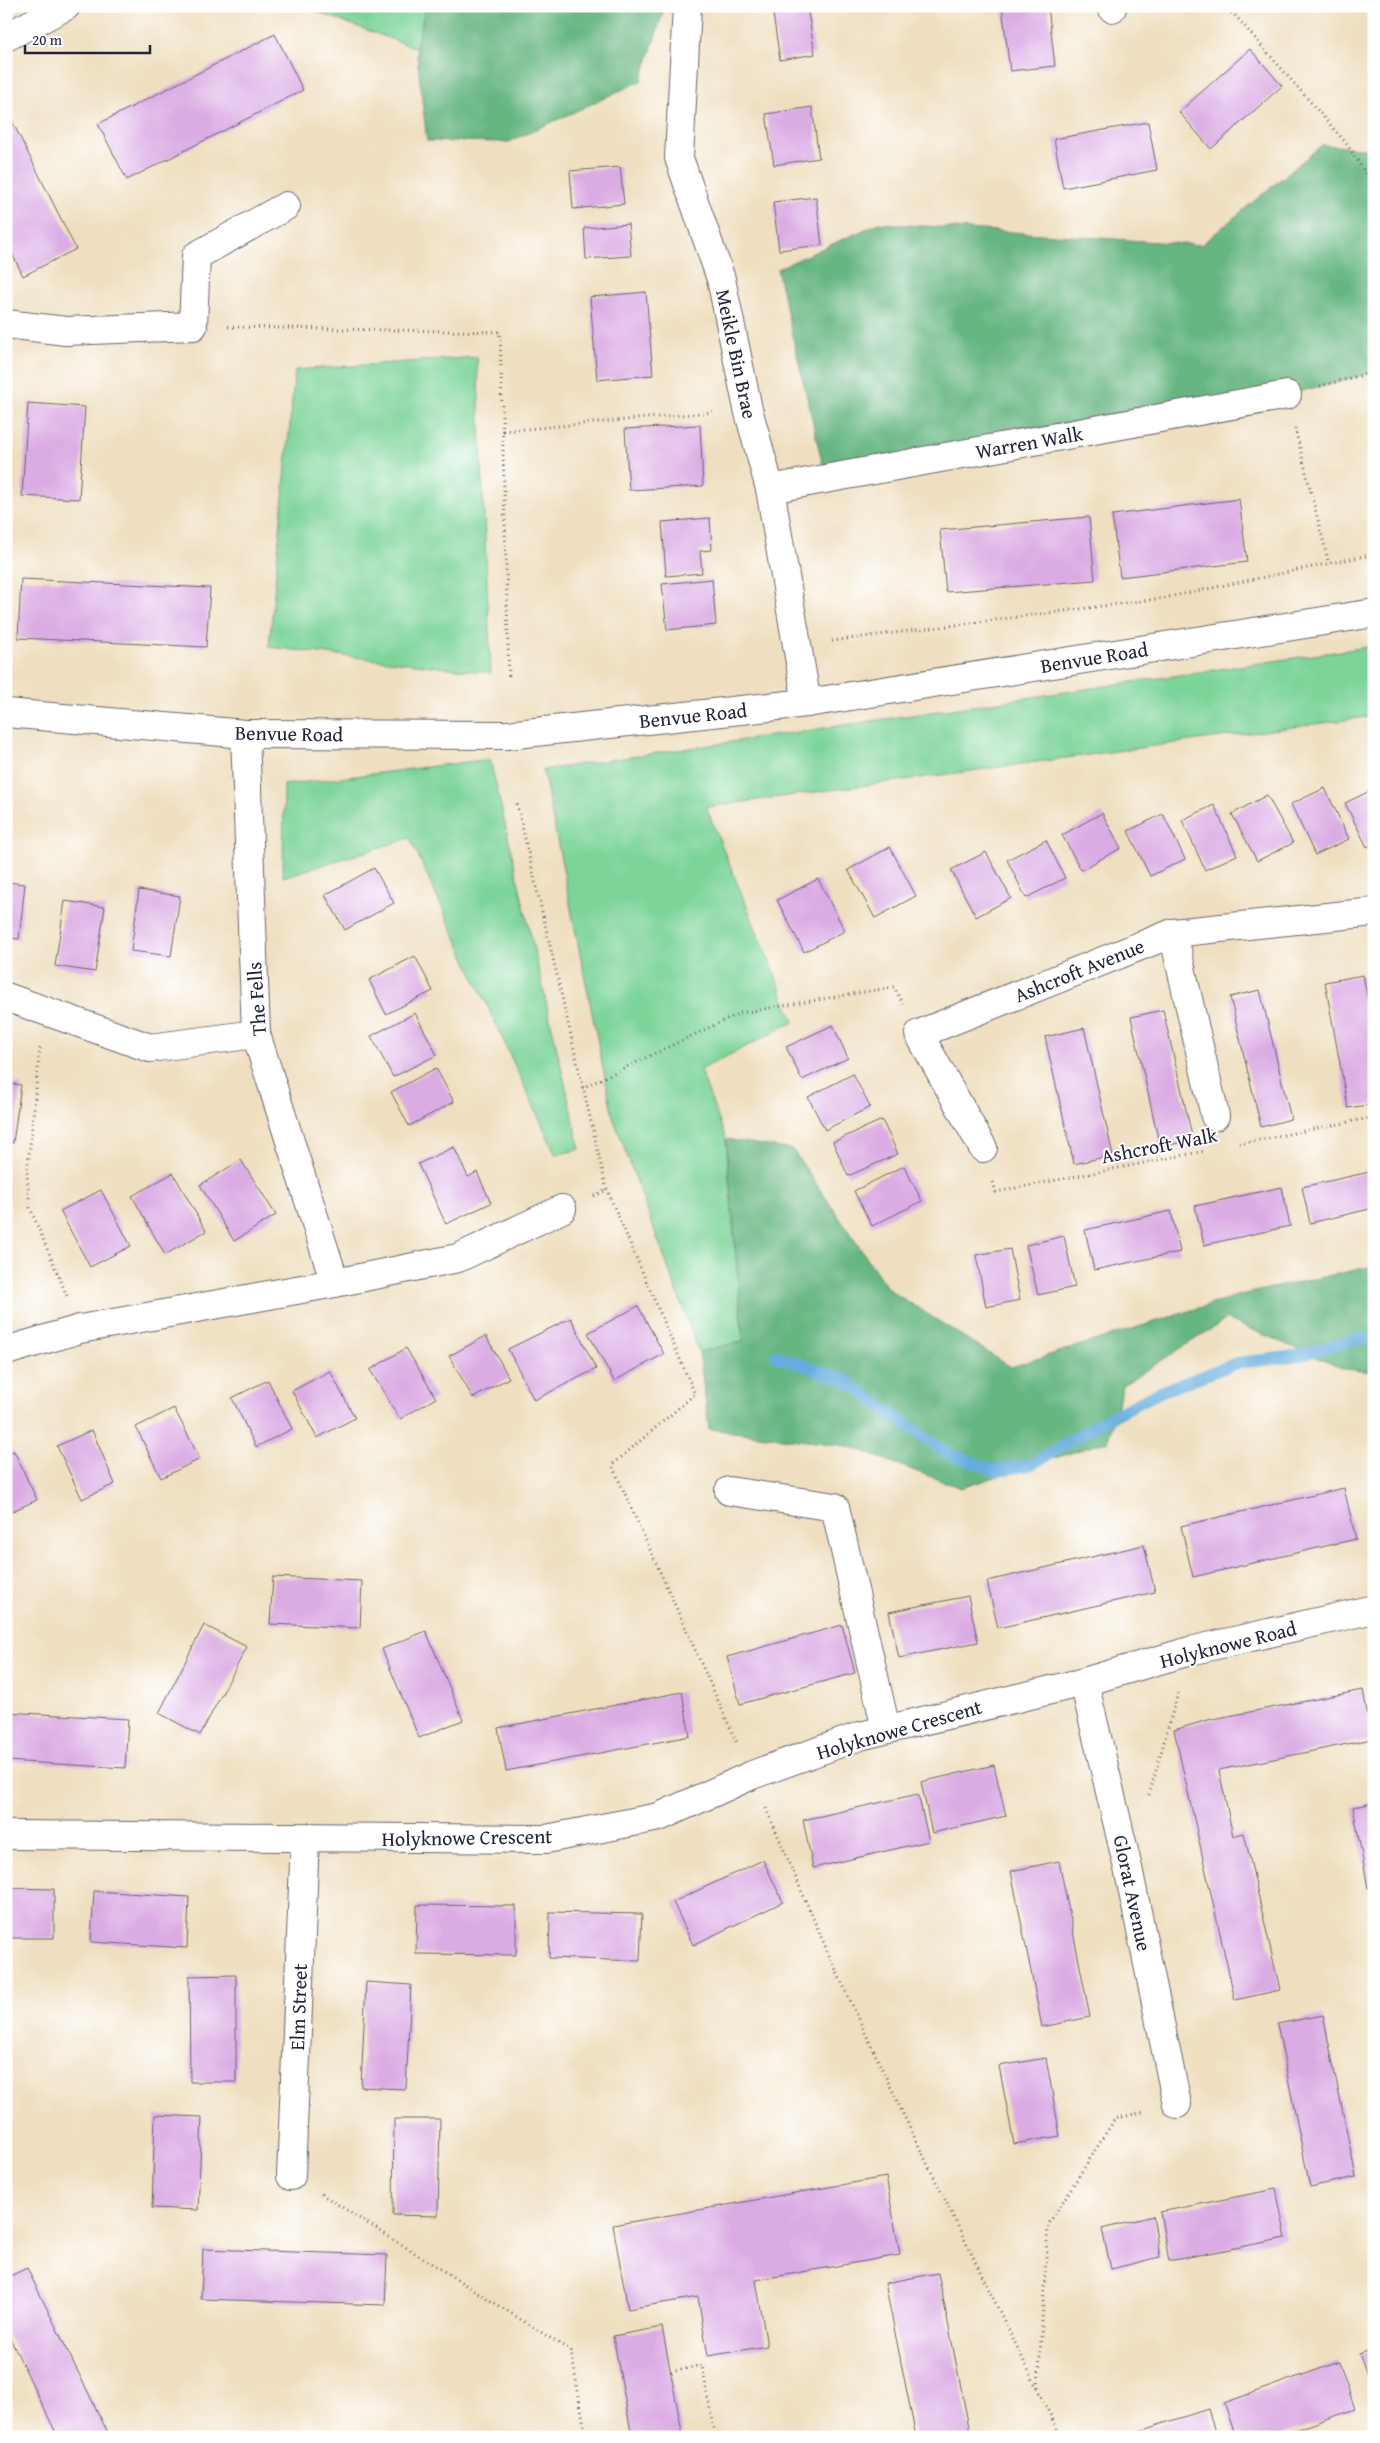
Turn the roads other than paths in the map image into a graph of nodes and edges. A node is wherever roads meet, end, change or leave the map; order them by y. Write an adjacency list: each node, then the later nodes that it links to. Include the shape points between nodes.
1 (66, 6): 3 (street)
2 (687, 6): 7 (street, Meikle Bin Brae, via 680,158 721,279 748,409)
3 (6, 36)
4 (286, 206): 5 (street, via 196,256 193,326 66,331)
5 (6, 324)
6 (1287, 395): 7 (street, Warren Walk)
7 (770, 489): 9 (street, Meikle Bin Brae)
8 (1374, 613): 9 (street, Benvue Road)
9 (807, 703): 11 (street, Benvue Road, via 508,734)
10 (6, 713): 11 (street, Benvue Road)
11 (245, 734): 15 (street, The Fells)
12 (1374, 912): 13 (street, Ashcroft Avenue)
13 (1173, 933): 16 (street); 17 (street, Ashcroft Avenue, via 919,1034)
14 (6, 997): 15 (street, via 150,1048)
15 (256, 1034): 19 (street, The Fells)
16 (1216, 1116)
17 (983, 1148)
18 (562, 1209): 19 (street, via 458,1258)
19 (335, 1283): 20 (street, via 80,1329)
20 (6, 1351)
21 (729, 1491): 24 (street, via 835,1507)
22 (1374, 1609): 23 (street, Holyknowe Road, via 1190,1651)
23 (1084, 1682): 24 (street, Holyknowe Crescent); 27 (street, Glorat Avenue, via 1128,1868)
24 (886, 1729): 26 (street, Holyknowe Crescent, via 752,1775 659,1817 546,1839)
25 (6, 1835): 26 (street, Holyknowe Crescent)
26 (305, 1838): 28 (street, Elm Street)
27 (1177, 2104)
28 (291, 2176)

